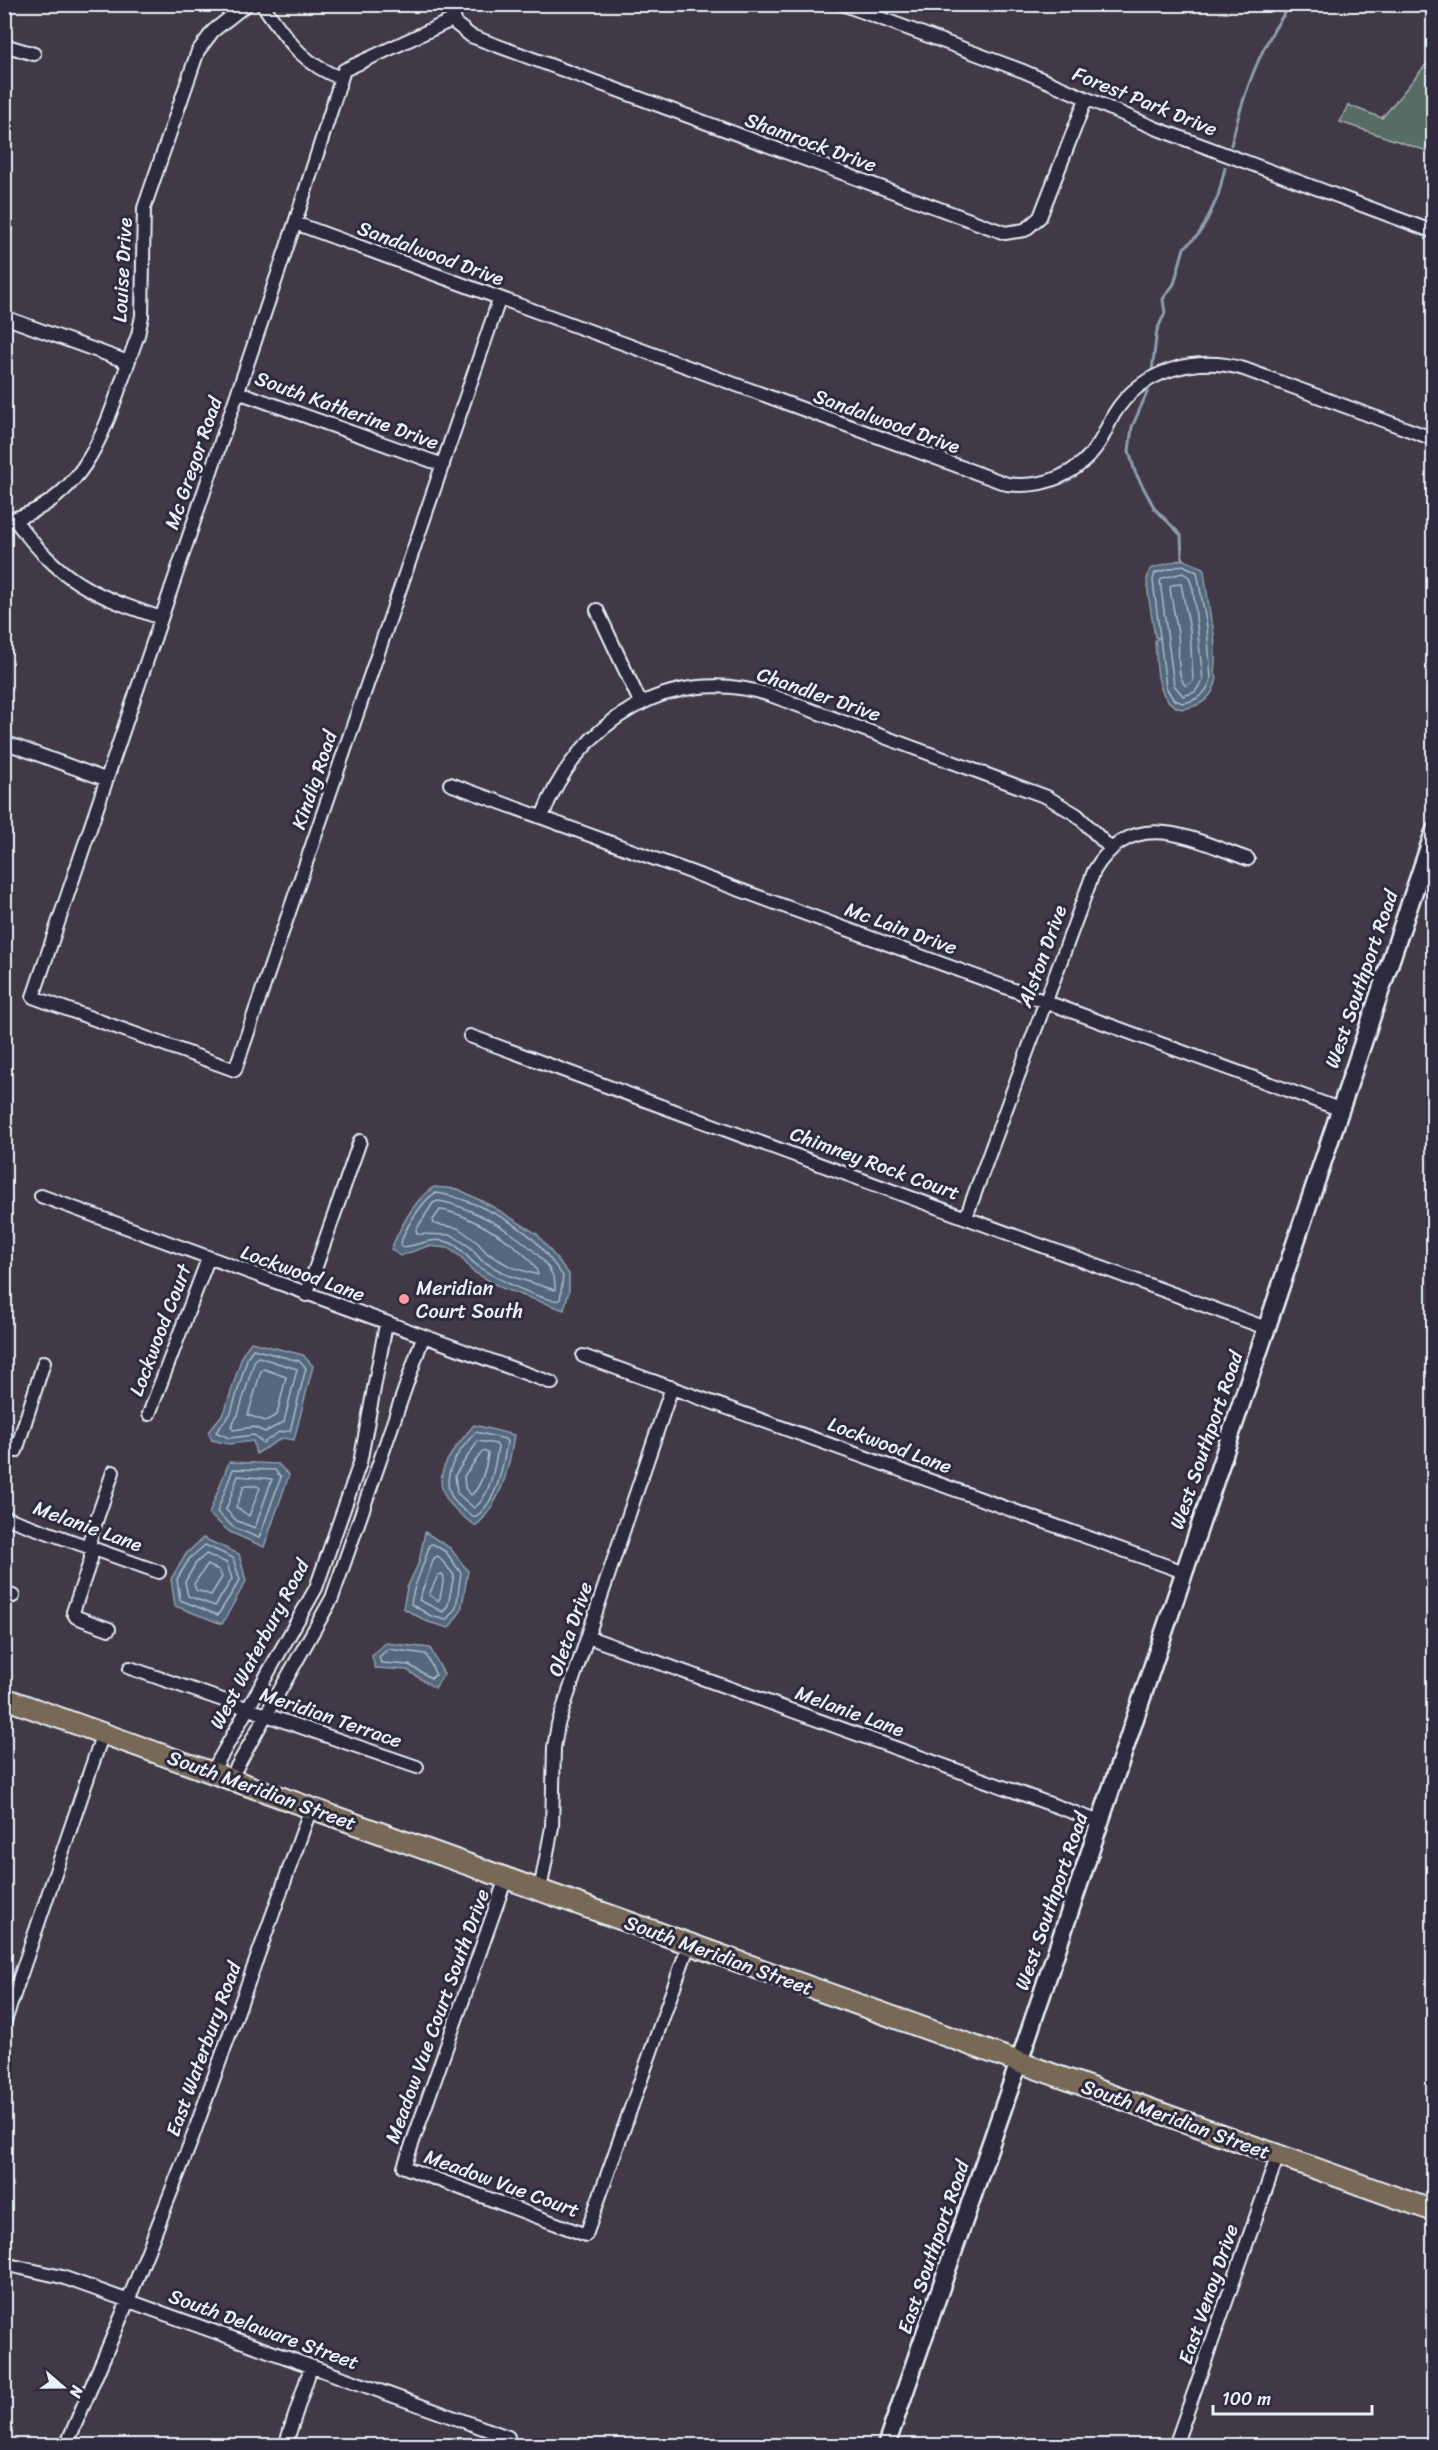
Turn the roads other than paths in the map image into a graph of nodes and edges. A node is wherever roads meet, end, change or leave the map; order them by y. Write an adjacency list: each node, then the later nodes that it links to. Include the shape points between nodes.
1 (247, 4): 14 (street, Louise Drive, via 213,31 198,51 144,208 142,316)
2 (262, 4): 8 (street, via 301,56)
3 (450, 4): 5 (street)
4 (842, 4): 9 (street, Forest Park Drive, via 1000,62)
5 (454, 19): 8 (street, via 344,70); 9 (street, Shamrock Drive, via 471,36 1005,233 1025,230 1040,217)
6 (4, 45): 7 (street)
7 (34, 54)
8 (341, 78): 10 (street, Mc Gregor Road)
9 (1086, 99): 11 (street, Forest Park Drive)
10 (295, 224): 12 (street, Sandalwood Drive); 15 (street, Mc Gregor Road)
11 (1434, 232)
12 (499, 300): 16 (street, Sandalwood Drive, via 1012,485 1043,483 1070,472 1099,444 1114,414 1134,392 1158,375 1195,364 1244,369); 17 (street, Kindig Road)
13 (4, 317): 14 (street)
14 (128, 362): 18 (street, Louise Drive, via 95,450 80,476 54,500)
15 (238, 392): 17 (street, South Katherine Drive); 20 (street, Mc Gregor Road)
16 (1434, 439)
17 (443, 465): 29 (street, Kindig Road, via 235,1070)
18 (9, 520): 20 (street, via 73,580 110,600)
19 (597, 610): 21 (street)
20 (161, 618): 23 (street, Mc Gregor Road)
21 (640, 704): 25 (street, Chandler Drive, via 610,721 588,740 563,773); 27 (street, Chandler Drive, via 701,688 736,688 769,695 1047,797 1077,815)
22 (4, 742): 23 (street)
23 (105, 779): 29 (street, Mc Gregor Road)
24 (450, 784): 25 (street, Mc Lain Drive)
25 (542, 817): 30 (street, Mc Lain Drive)
26 (1434, 832): 32 (main road, West Southport Road)
27 (1111, 849): 28 (street, Alston Drive, via 1132,836 1162,831); 30 (street, Alston Drive, via 1094,871)
28 (1248, 859)
29 (33, 997)
30 (1046, 1002): 32 (street, Mc Lain Drive); 35 (street, Alston Drive)
31 (470, 1036): 35 (street, Chimney Rock Court)
32 (1339, 1109): 39 (main road, West Southport Road)
33 (360, 1141): 37 (street)
34 (41, 1197): 36 (street, Lockwood Lane)
35 (966, 1217): 39 (street, Chimney Rock Court)
36 (208, 1259): 37 (street, Lockwood Lane); 45 (street, Lockwood Court)
37 (306, 1295): 38 (street, Lockwood Lane)
38 (386, 1324): 40 (street, Lockwood Lane); 56 (street, West Waterbury Road, via 360,1463 316,1588)
39 (1266, 1328): 51 (main road, West Southport Road)
40 (423, 1337): 43 (street, Lockwood Lane); 57 (street, West Waterbury Road, via 332,1598)
41 (583, 1356): 44 (street, Lockwood Lane)
42 (44, 1362): 46 (street)
43 (552, 1383)
44 (672, 1387): 51 (street, Lockwood Lane); 53 (street, Oleta Drive)
45 (149, 1414)
46 (10, 1449)
47 (113, 1472): 49 (street)
48 (4, 1517): 49 (street, Melanie Lane)
49 (90, 1548): 50 (street, Melanie Lane); 52 (street, via 91,1559 74,1615)
50 (159, 1572)
51 (1184, 1572): 63 (main road, West Southport Road)
52 (109, 1629)
53 (588, 1637): 63 (street, Melanie Lane); 65 (street, Oleta Drive, via 555,1738 552,1827)
54 (130, 1668): 56 (street, Meridian Terrace)
55 (4, 1698): 58 (main road, South Meridian Street)
56 (247, 1709): 57 (street, Meridian Terrace); 60 (street, West Waterbury Road)
57 (266, 1716): 59 (street, Meridian Terrace); 61 (street, West Waterbury Road)
58 (102, 1733): 60 (main road, South Meridian Street); 67 (street)
59 (417, 1767)
60 (212, 1772): 61 (main road, South Meridian Street)
61 (230, 1779): 62 (main road, South Meridian Street)
62 (311, 1808): 64 (main road, South Meridian Street); 73 (street, East Waterbury Road, via 206,2100)
63 (1100, 1822): 68 (main road, West Southport Road)
64 (507, 1878): 65 (main road, South Meridian Street); 70 (street, Meadow Vue Court South Drive)
65 (540, 1890): 66 (main road, South Meridian Street)
66 (689, 1944): 68 (main road, South Meridian Street); 70 (street, Meadow Vue Court, via 586,2235)
67 (4, 2024)
68 (1019, 2062): 69 (main road, South Meridian Street); 78 (main road, East Southport Road)
69 (1278, 2155): 71 (main road, South Meridian Street); 79 (street, East Venoy Drive)
70 (404, 2167)
71 (1434, 2211)
72 (4, 2264): 73 (street, South Delaware Street, via 52,2273)
73 (128, 2301): 74 (street, South Delaware Street); 76 (street, East Waterbury Road)
74 (311, 2367): 75 (street, South Delaware Street); 77 (street)
75 (507, 2441)
76 (66, 2445)
77 (285, 2445)
78 (886, 2445)
79 (1175, 2445)

